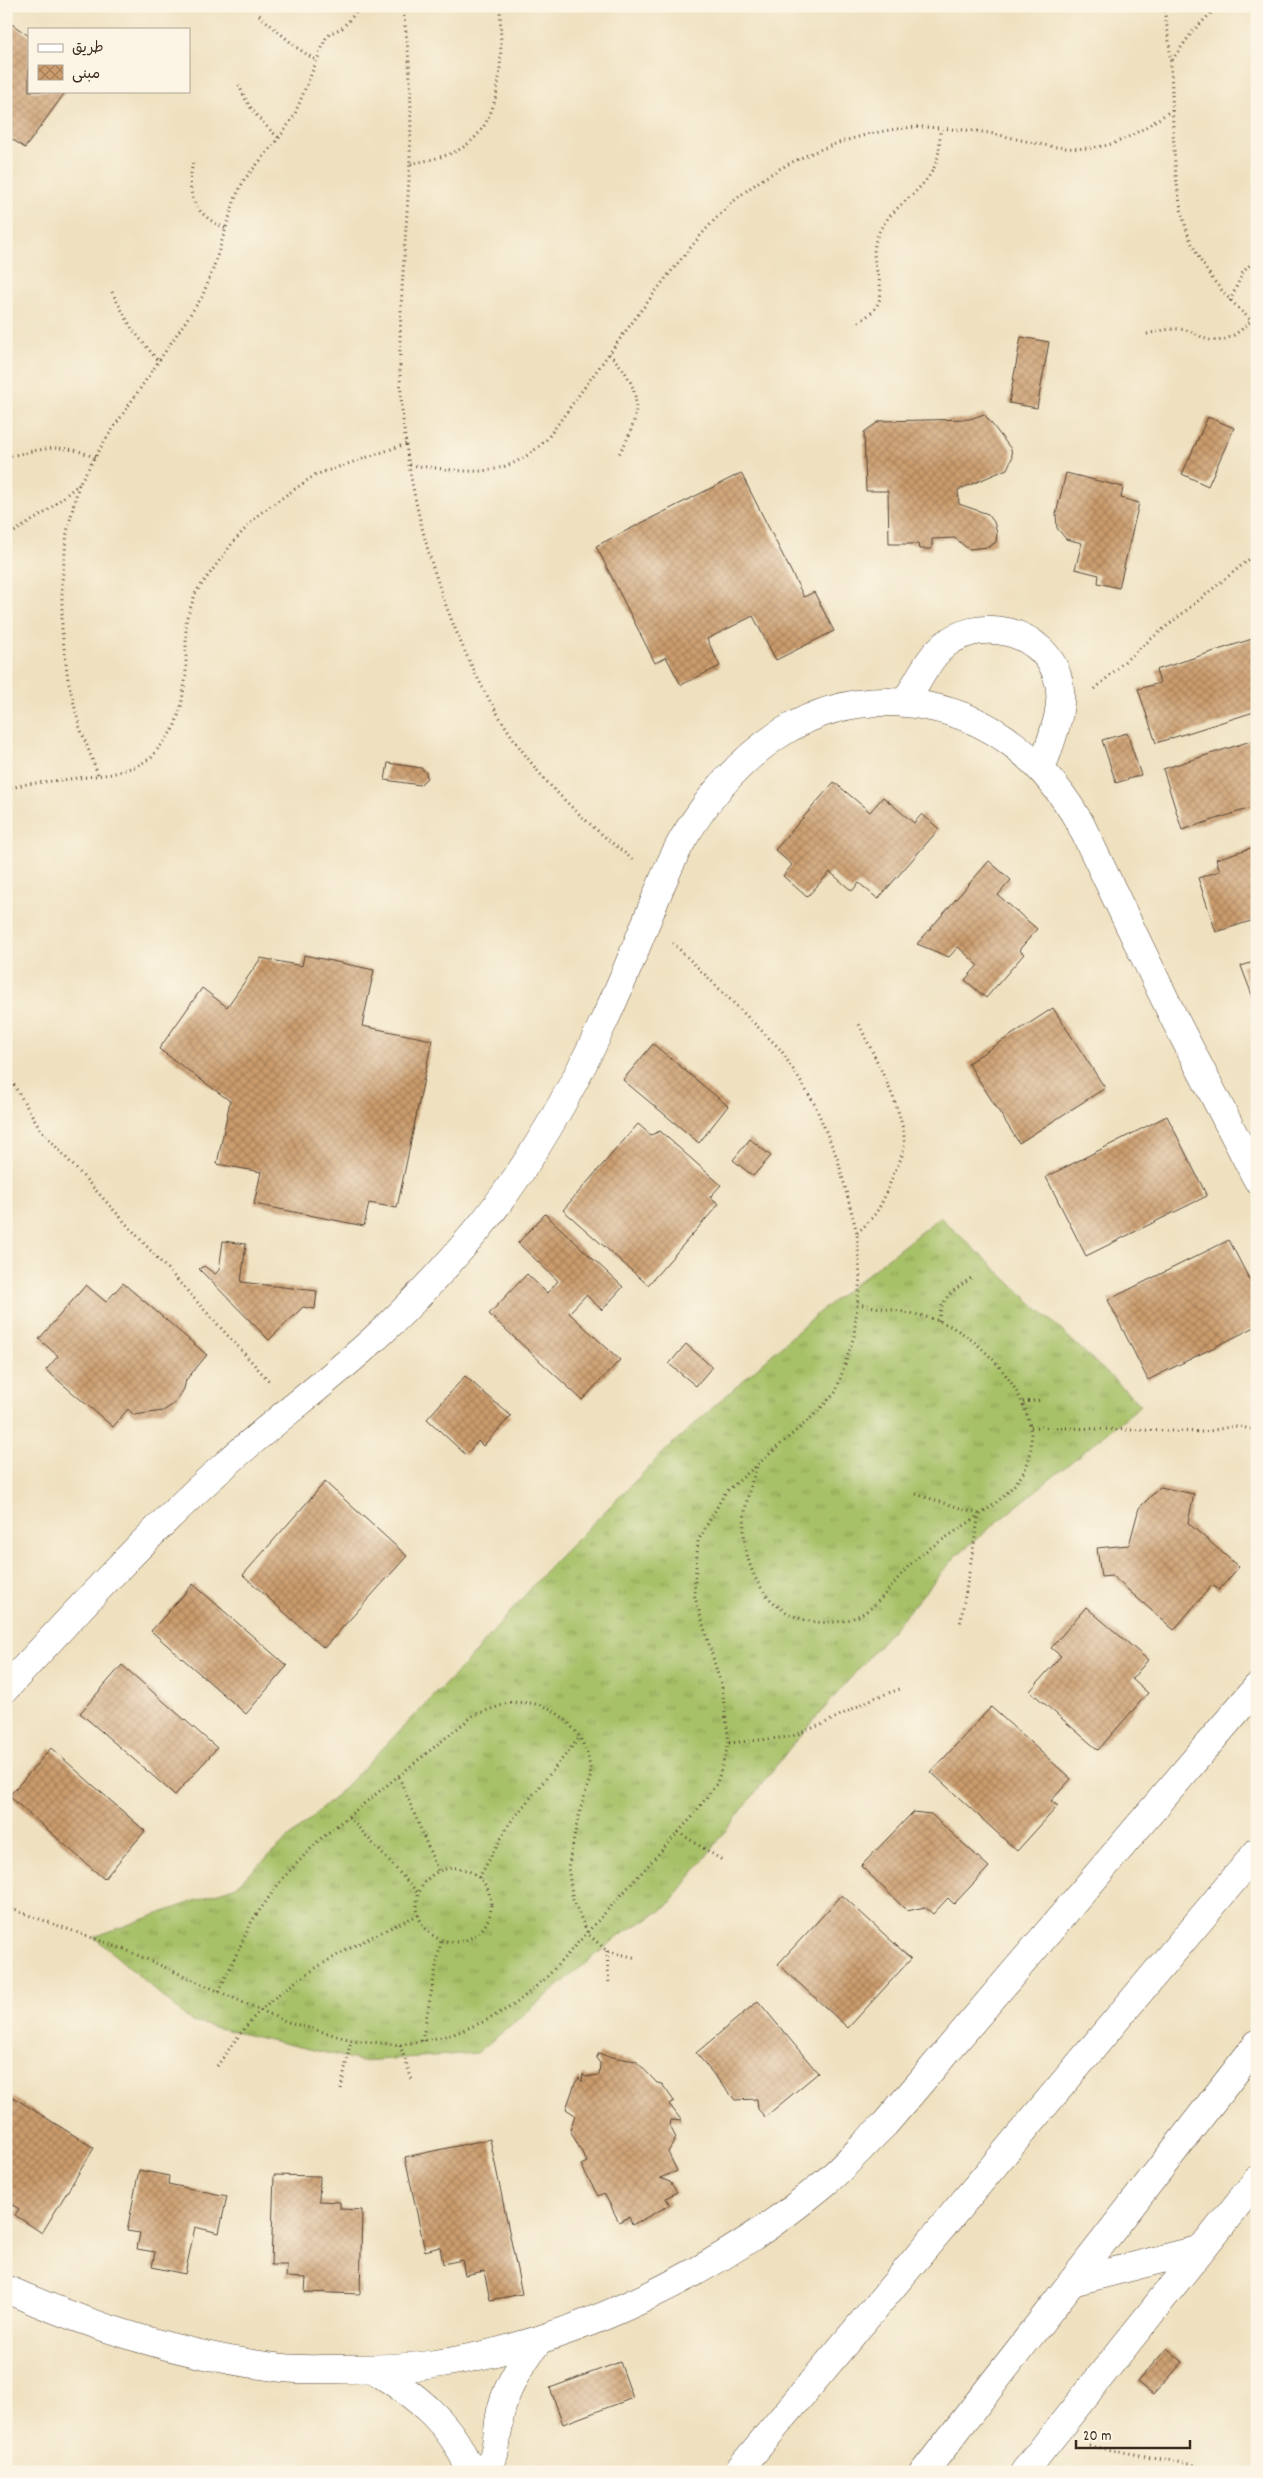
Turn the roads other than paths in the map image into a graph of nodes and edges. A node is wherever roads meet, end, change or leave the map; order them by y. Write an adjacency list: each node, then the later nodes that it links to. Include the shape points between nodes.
1 (905, 702): 2 (street, via 943,709 979,723 1012,742); 2 (street, via 938,651 958,636 983,629 1008,631 1031,641 1048,659 1059,683 1060,708); 5 (street, via 860,702 816,714 777,733 741,765 710,800 683,840 662,882 604,1022 569,1093 528,1161 481,1226 372,1342 292,1406 157,1528)
2 (1042, 768): 3 (street, via 1080,823 1174,1018)
3 (1257, 1179)
4 (1257, 1687): 12 (street, via 902,2104 827,2181 761,2231 690,2274 616,2310)
5 (6, 1688)
6 (1257, 1852): 15 (street)
7 (1257, 2044): 10 (street)
8 (1257, 2180): 9 (street)
9 (1201, 2249): 10 (street); 17 (street)
10 (1072, 2282): 16 (street)
11 (6, 2289): 13 (street, via 124,2335 204,2355 285,2368)
12 (539, 2340): 13 (street, via 446,2362); 14 (street, via 511,2382 496,2432 492,2464 486,2469)
13 (372, 2369): 14 (street, via 404,2388 432,2412 456,2440)
14 (470, 2470)
15 (737, 2472)
16 (924, 2472)
17 (1024, 2472)

